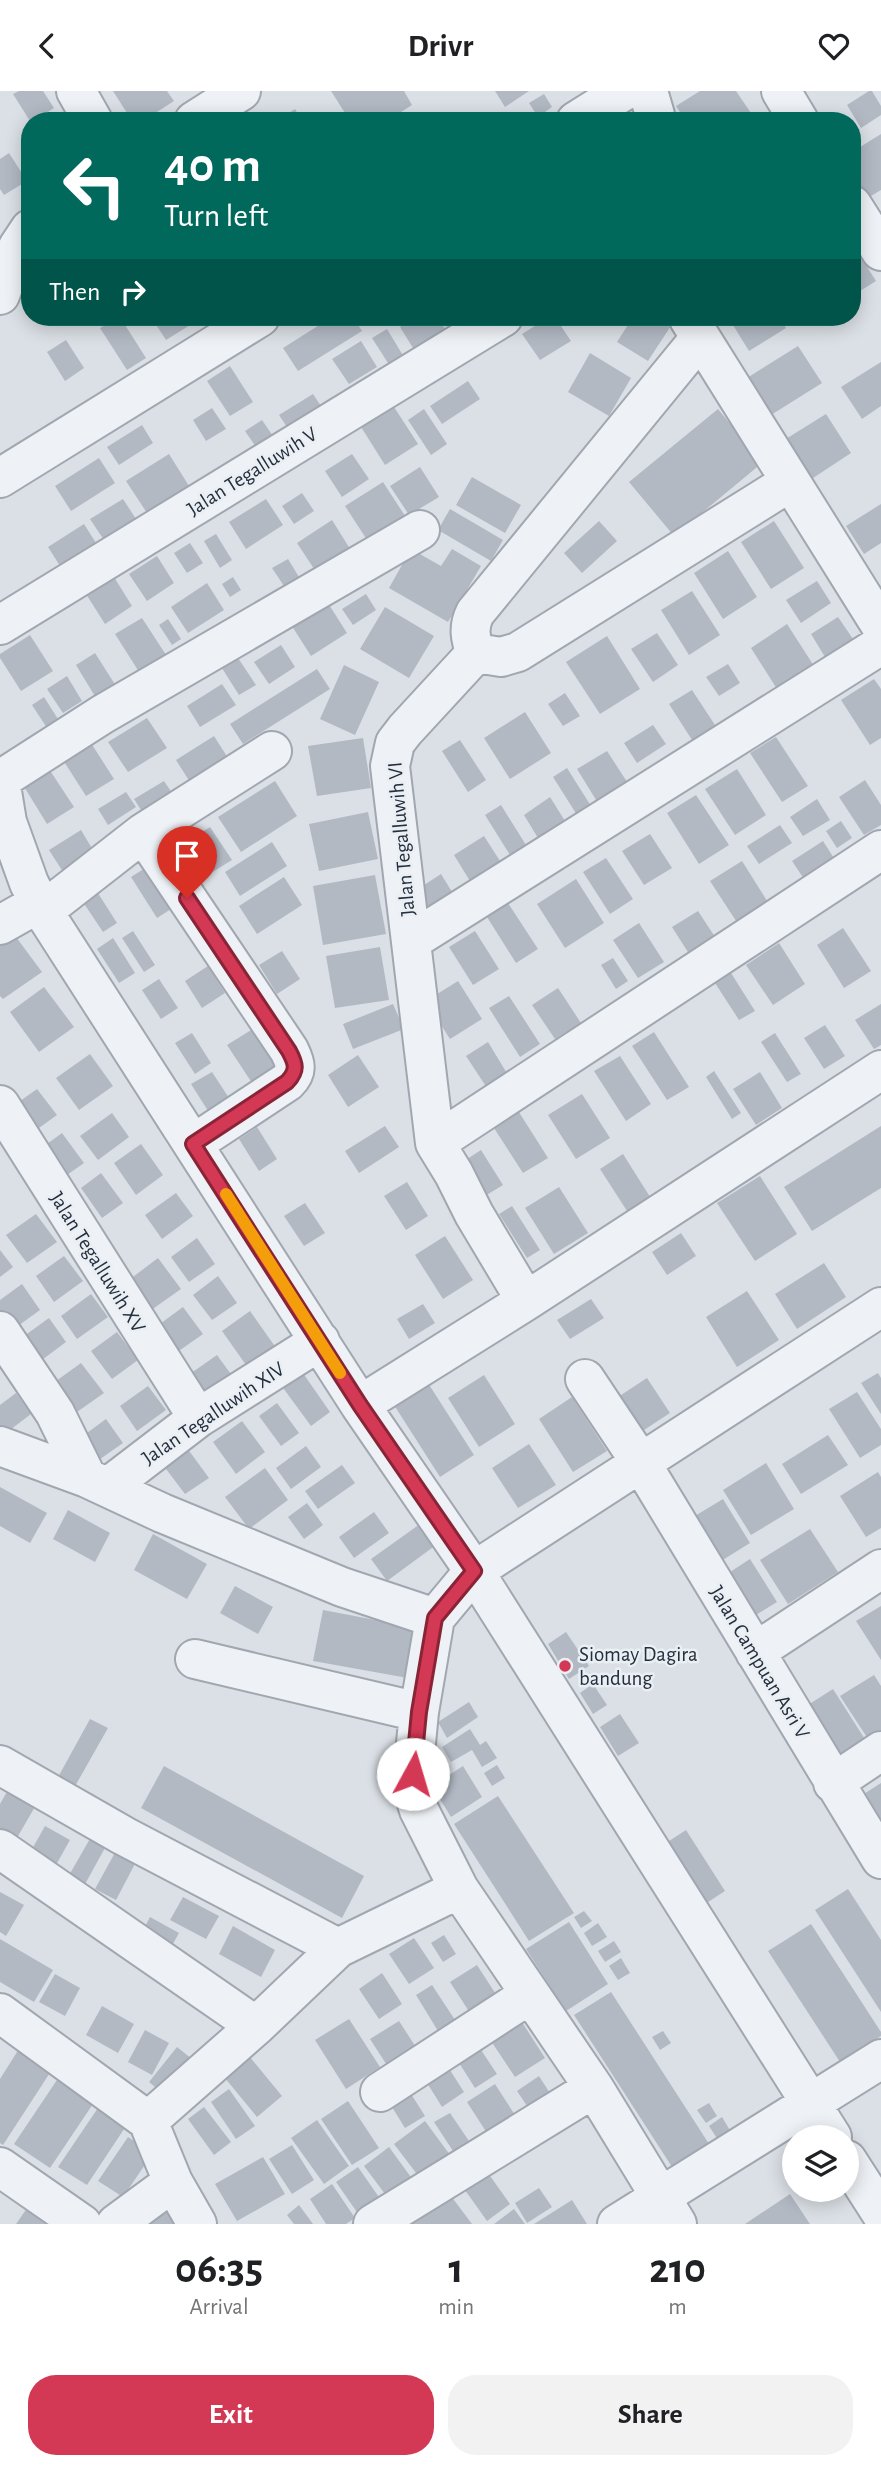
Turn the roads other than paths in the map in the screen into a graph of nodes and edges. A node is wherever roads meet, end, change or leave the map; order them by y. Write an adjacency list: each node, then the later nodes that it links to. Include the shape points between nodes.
1 (76, 91): 6 (street)
2 (241, 91): 7 (street)
3 (624, 91): 8 (street)
4 (648, 91): 9 (street)
5 (781, 91): 10 (street)
6 (88, 112)
7 (208, 112)
8 (590, 112)
9 (654, 112)
10 (794, 112)
11 (861, 219): 13 (street)
12 (21, 242): 14 (street)
13 (881, 251)
14 (0, 295)
15 (245, 326): 18 (street)
16 (488, 326): 21 (street, Jalan Tegalluwih V)
17 (694, 327): 19 (street); 24 (street, via 475,613 470,635)
18 (0, 478)
19 (790, 481): 22 (street); 24 (street, via 518,652 501,657)
20 (420, 530): 26 (street, via 103,714)
21 (0, 625)
22 (881, 626)
23 (881, 645): 31 (street)
24 (476, 653): 31 (street, Jalan Tegalluwih VI, via 395,743 390,766)
25 (272, 751): 27 (street)
26 (1, 792): 29 (street, via 7,823)
27 (144, 833): 29 (street); 35 (street, via 296,1064 295,1074 287,1082)
28 (881, 850): 34 (street)
29 (41, 907): 30 (street); 35 (street)
30 (0, 925)
31 (411, 941): 34 (street, Jalan Tegalluwih VI)
32 (881, 1070): 36 (street)
33 (0, 1105): 42 (street, Jalan Tegalluwih XV)
34 (435, 1143): 36 (street, Jalan Tegalluwih VI)
35 (193, 1144): 39 (street)
36 (526, 1301): 41 (street)
37 (881, 1307): 44 (street)
38 (0, 1331): 45 (street)
39 (320, 1341): 41 (street); 42 (street, Jalan Tegalluwih XIV)
40 (585, 1380): 44 (street, Jalan Campuan Asri V)
41 (360, 1405): 47 (street)
42 (198, 1418): 45 (street, Jalan Tegalluwih XIV)
43 (0, 1446): 45 (street)
44 (641, 1463): 47 (street); 49 (street, Jalan Campuan Asri V)
45 (97, 1483): 48 (street, via 332,1583)
46 (881, 1569): 49 (street)
47 (474, 1571): 48 (street); 65 (street)
48 (435, 1618): 51 (street)
49 (755, 1652): 54 (street, Jalan Campuan Asri V)
50 (195, 1659): 51 (street)
51 (419, 1712): 57 (street, via 414,1794)
52 (881, 1751): 54 (street)
53 (0, 1766): 58 (street)
54 (833, 1783): 56 (street, Jalan Campuan Asri V)
55 (0, 1849): 61 (street)
56 (881, 1859)
57 (459, 1889): 58 (street); 59 (street)
58 (338, 1948): 61 (street)
59 (529, 1995): 63 (street); 64 (street)
60 (0, 2013): 66 (street)
61 (256, 2026): 66 (street)
62 (881, 2059): 65 (street)
63 (594, 2088): 71 (street); 76 (street)
64 (380, 2092)
65 (812, 2104): 67 (street); 71 (street)
66 (148, 2121): 70 (street)
67 (825, 2125)
68 (0, 2167): 73 (street)
69 (859, 2178): 72 (street)
70 (173, 2182): 74 (street); 75 (street)
71 (668, 2211): 77 (street)
72 (881, 2213)
73 (82, 2224)
74 (116, 2224)
75 (197, 2224)
76 (373, 2224)
77 (617, 2224)

